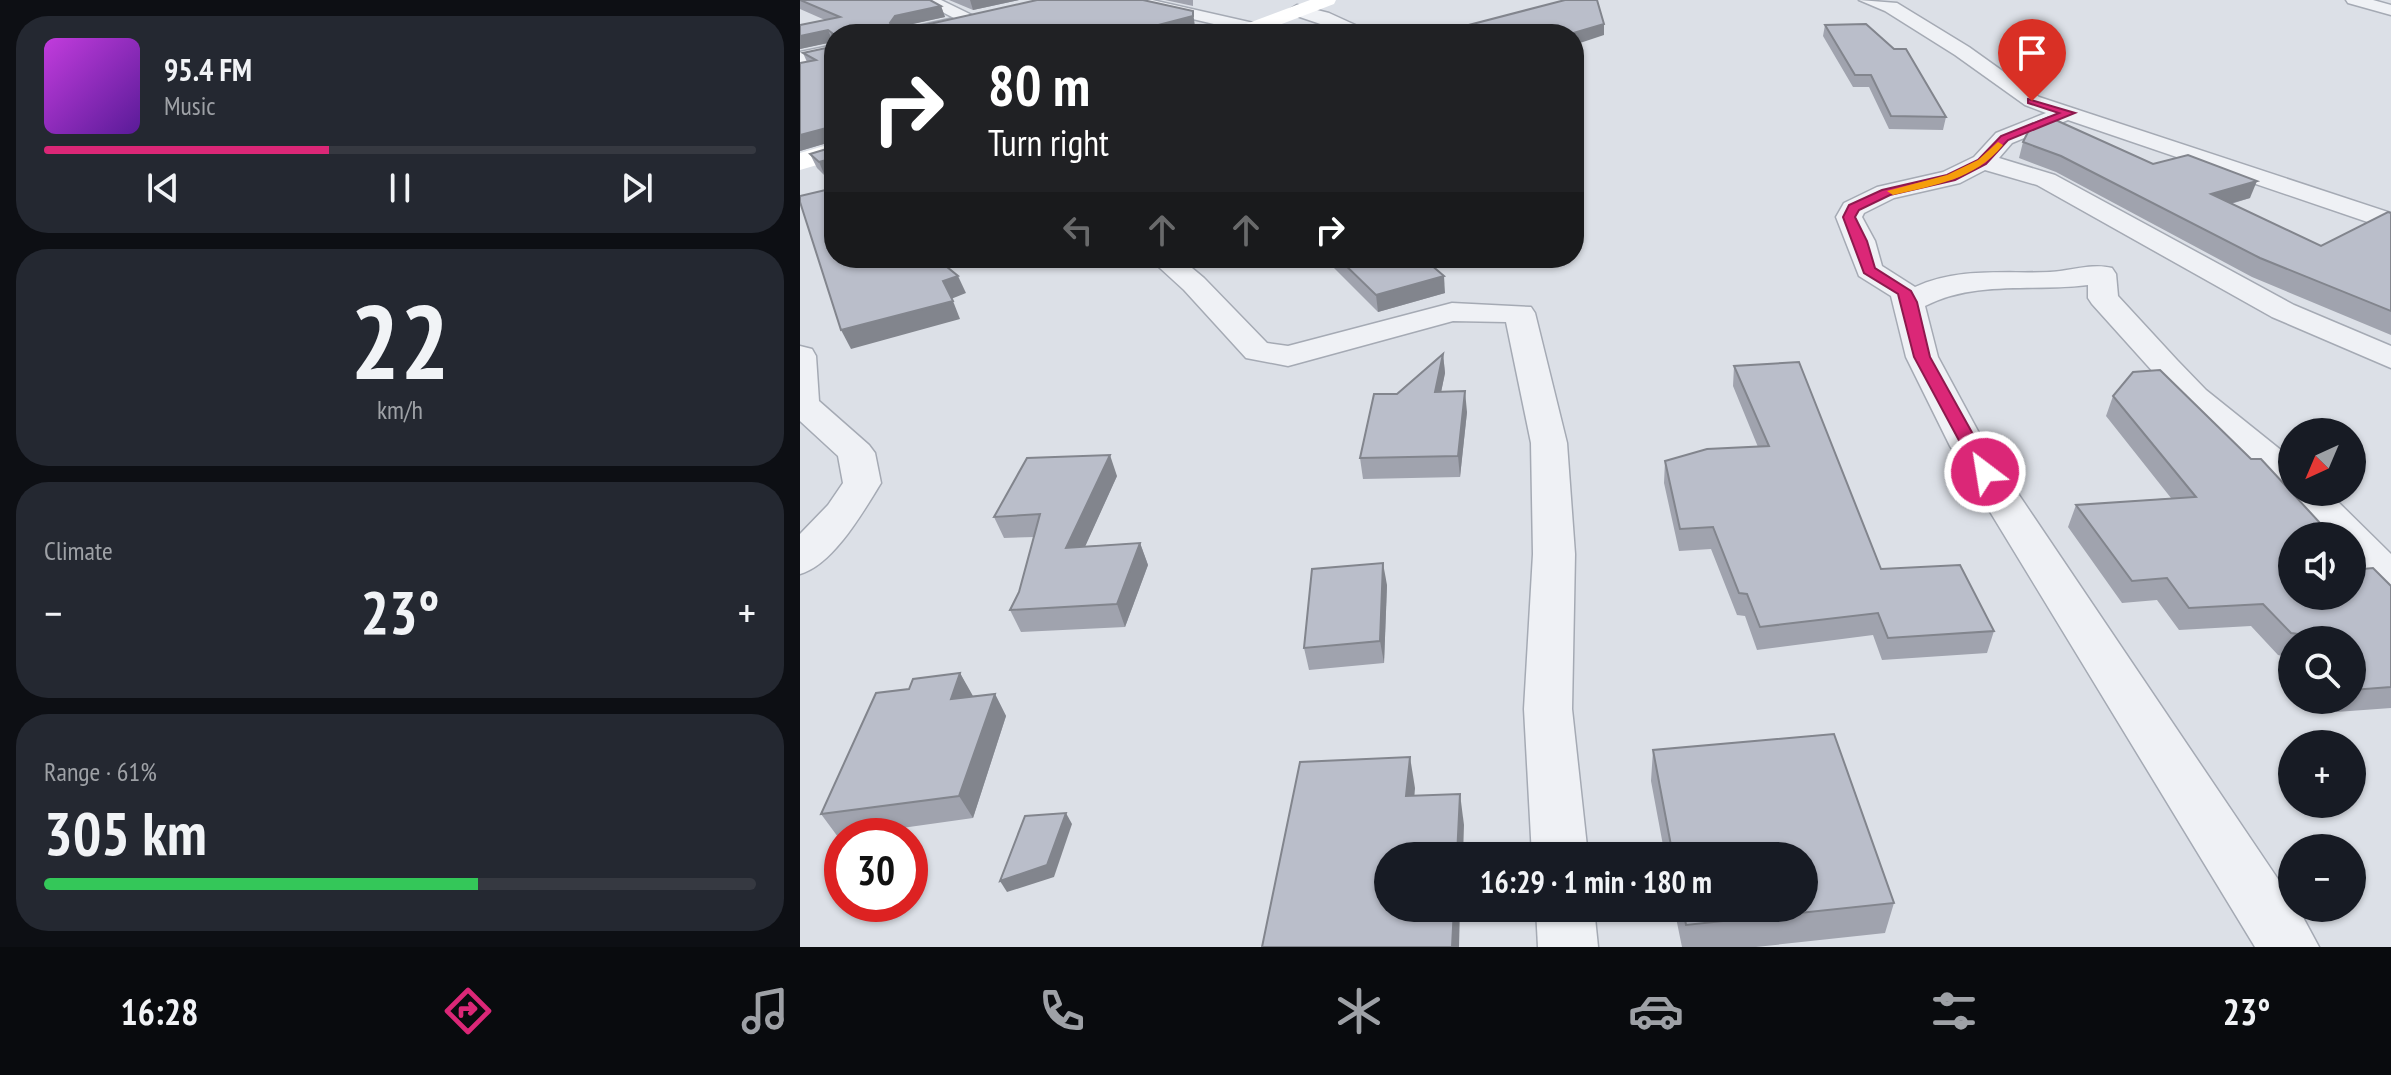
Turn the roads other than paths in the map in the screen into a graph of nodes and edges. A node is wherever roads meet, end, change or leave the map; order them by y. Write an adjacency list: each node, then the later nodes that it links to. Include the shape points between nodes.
1 (927, 0): 9 (street, via 978,18)
2 (1131, 0): 10 (street)
3 (1327, 0): 7 (main road)
4 (1867, 0): 6 (street)
5 (2354, 0): 8 (street)
6 (1892, 4): 15 (street, via 2032,101)
7 (1297, 10): 11 (main road); 12 (street)
8 (2391, 10)
9 (951, 24)
10 (1218, 24)
11 (1262, 24)
12 (1341, 24)
13 (824, 53): 14 (street)
14 (800, 58)
15 (2070, 113): 18 (street, via 2004,138); 19 (street)
16 (824, 154): 17 (main road)
17 (800, 162)
18 (1982, 162): 20 (street, via 2046,180); 22 (street, via 1951,178 1886,192 1853,208 1849,217 1869,270 1903,291)
19 (2391, 222)
20 (2133, 261): 22 (street, via 2051,281 2005,279 1941,286); 24 (street, via 2283,311); 25 (street, via 2103,298 2194,397)
21 (1175, 268): 31 (street, via 1257,351 1288,356 1452,312 1520,313 1549,443 1554,554 1548,709)
22 (1909, 302): 34 (street, via 1922,357 1968,446)
23 (800, 356): 29 (street, via 802,404 856,453 862,483)
24 (2391, 358)
25 (2278, 466)
26 (2319, 506): 27 (street)
27 (2334, 522)
28 (2366, 554): 30 (street)
29 (800, 560)
30 (2391, 579)
31 (1559, 842)
32 (1566, 922): 33 (street)
33 (1568, 947)
34 (2289, 947)

